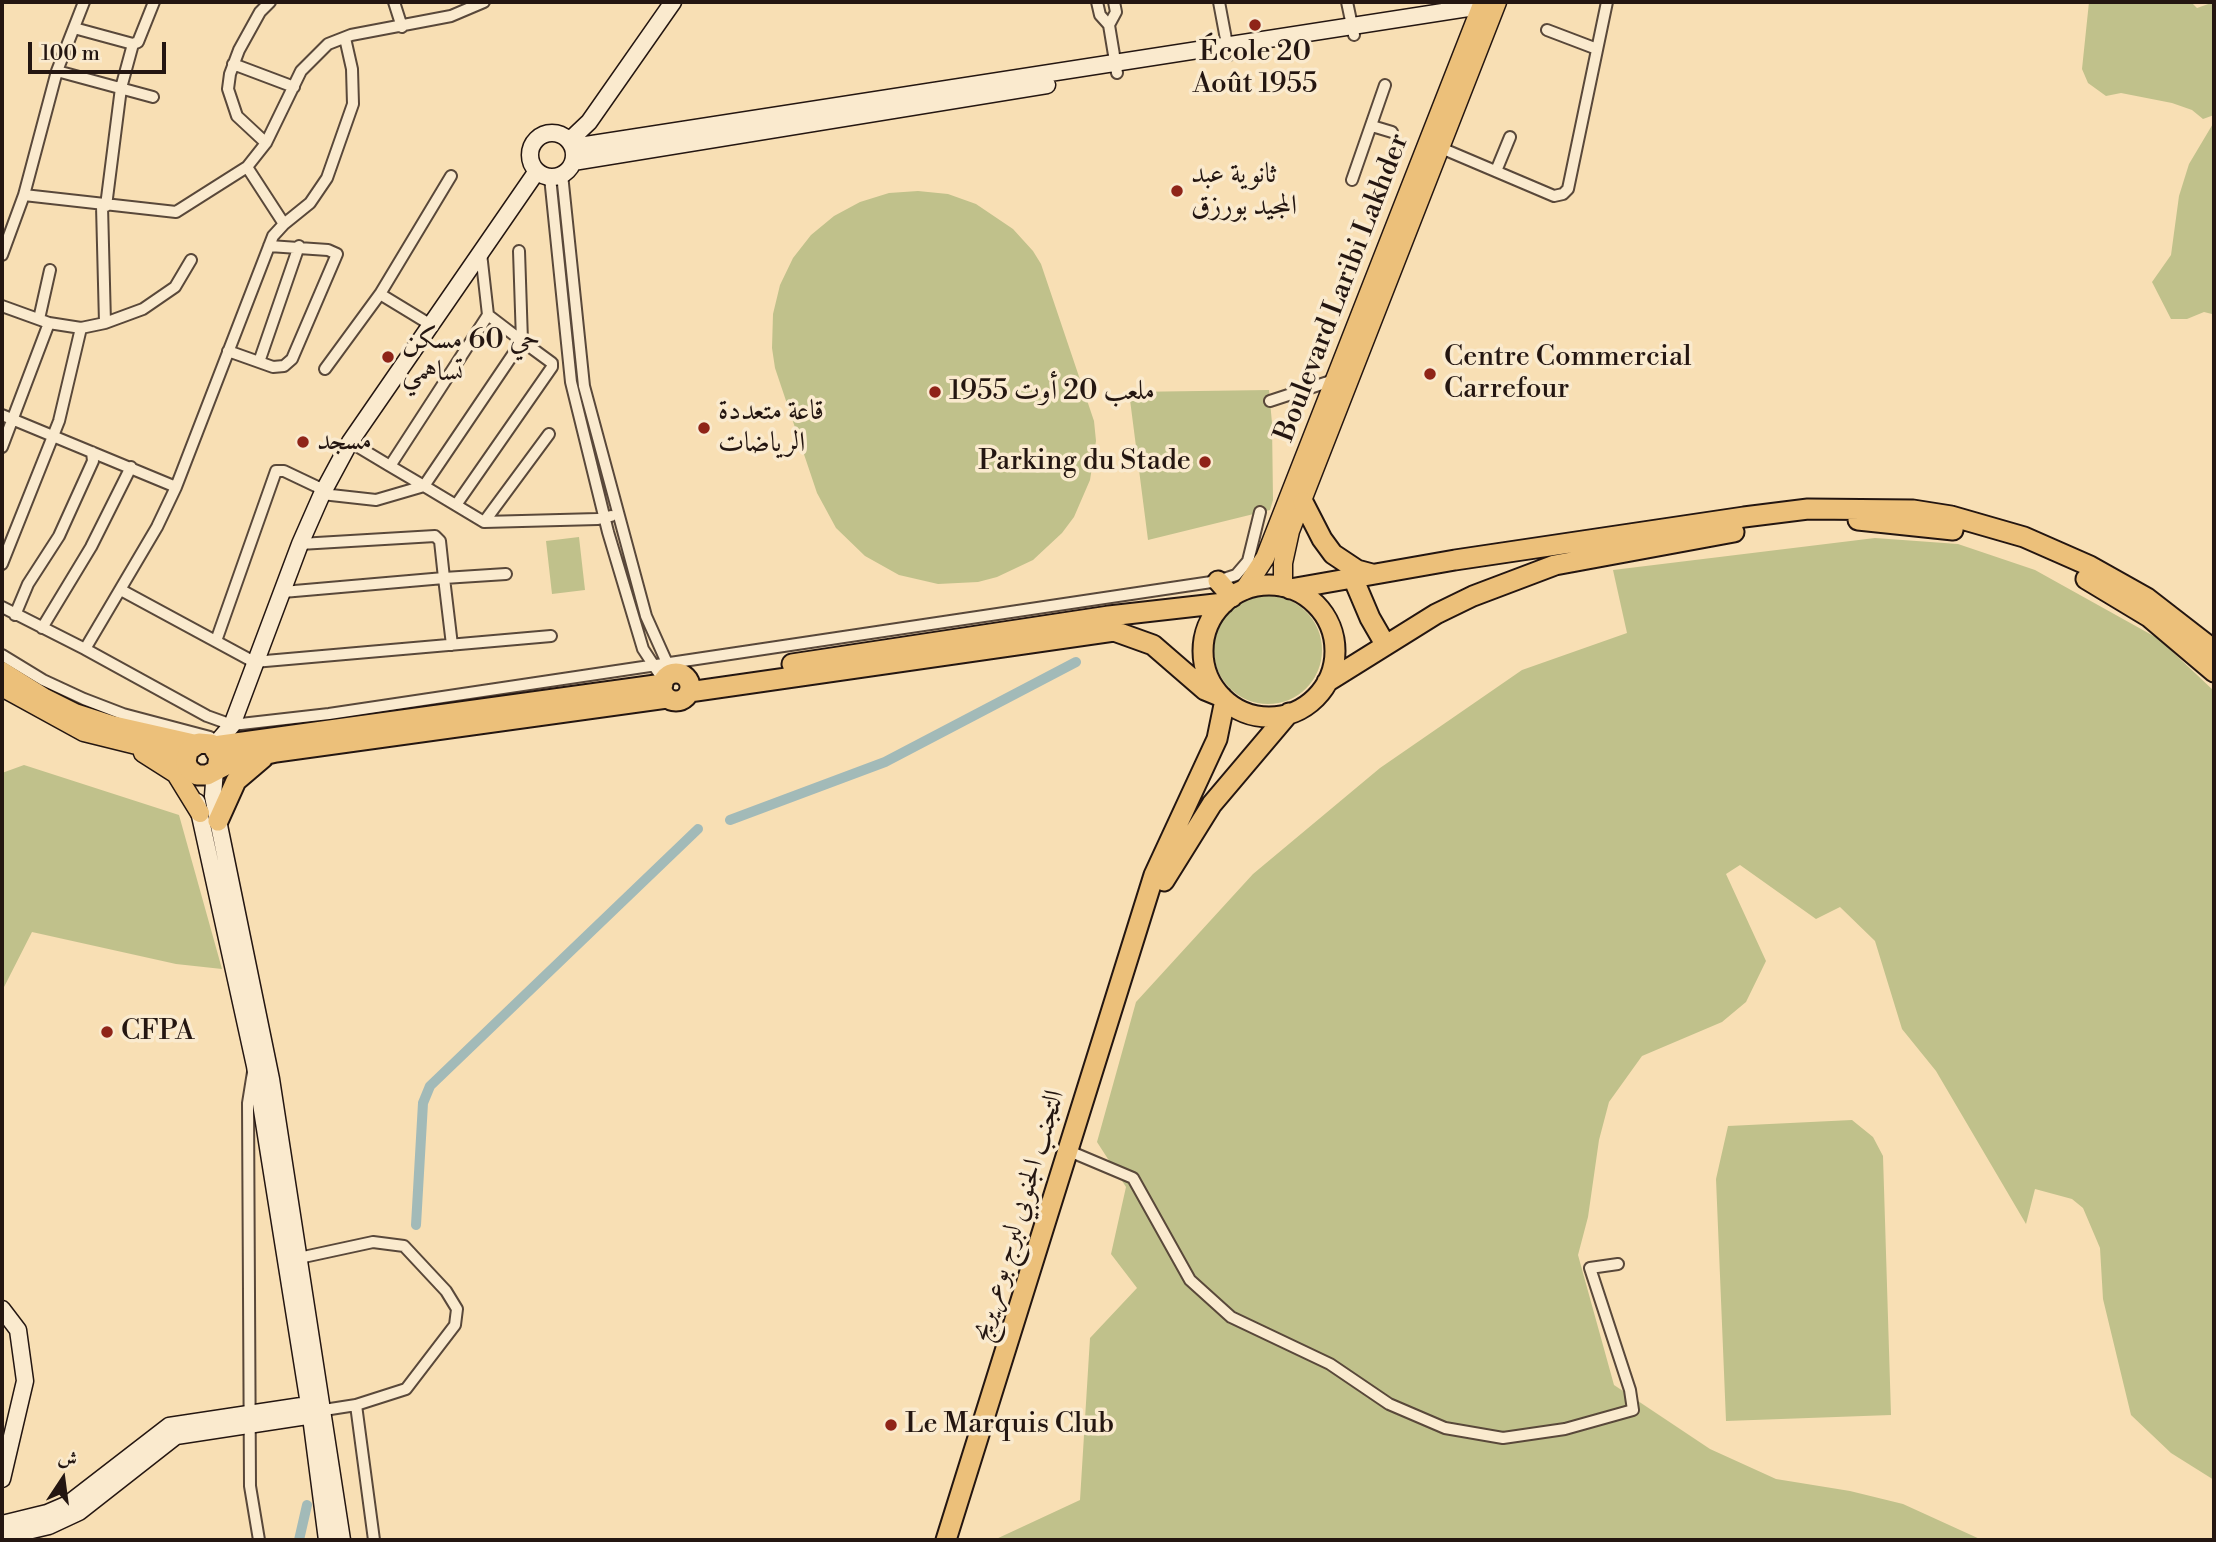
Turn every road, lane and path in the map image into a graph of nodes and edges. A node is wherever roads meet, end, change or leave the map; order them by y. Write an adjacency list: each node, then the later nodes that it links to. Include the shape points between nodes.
1 (84, 2): 15 (street)
2 (154, 2): 19 (street, via 140,41)
3 (270, 2): 22 (street, via 254,21)
4 (394, 2): 14 (street)
5 (484, 2): 14 (street, via 451,16)
6 (673, 2): 34 (street)
7 (1097, 2): 13 (street)
8 (1114, 2): 13 (street, via 1116,12)
9 (1219, 2): 21 (street)
10 (1347, 2): 16 (street)
11 (1606, 2): 20 (street)
12 (1487, 7): 16 (street); 33 (main road, Boulevard Laribi Lakhder); 61 (main road, Boulevard Laribi Lakhder)
13 (1109, 25): 23 (street)
14 (402, 27): 18 (street)
15 (74, 28): 19 (street); 24 (street)
16 (1353, 30): 21 (street)
17 (1547, 30): 20 (street)
18 (345, 38): 26 (street, via 317,53); 42 (street, via 353,104 343,135 327,178 310,203)
19 (133, 44): 27 (street)
20 (1597, 49): 36 (street, via 1568,189 1554,196)
21 (1228, 50): 23 (street)
22 (233, 64): 26 (street); 32 (street, via 230,102 245,126)
23 (1116, 68): 34 (street)
24 (57, 71): 27 (street); 40 (street)
25 (1385, 85): 29 (street)
26 (294, 87): 32 (street)
27 (121, 88): 28 (street); 41 (street)
28 (153, 97)
29 (1372, 126): 30 (street); 39 (street)
30 (1392, 132)
31 (1510, 137): 36 (street)
32 (266, 143): 35 (street)
33 (1441, 148): 36 (street); 61 (main road, Boulevard Laribi Lakhder)
34 (572, 150): 37 (street); 37 (street, via 550,133 537,138 530,151)
35 (247, 167): 41 (street, via 176,212); 42 (street)
36 (1496, 171)
37 (550, 174): 46 (street); 77 (street, via 582,377); 78 (street, via 571,382)
38 (451, 176): 50 (street)
39 (1352, 180)
40 (24, 195): 41 (street); 47 (street)
41 (104, 206): 54 (street)
42 (284, 224): 43 (street)
43 (269, 246): 44 (street); 58 (street)
44 (299, 246): 59 (street); 59 (street, via 328,250 337,254 335,261 292,359 273,368)
45 (519, 251): 57 (street)
46 (481, 253): 52 (street); 55 (street)
47 (2, 256)
48 (191, 260): 54 (street, via 175,287 143,309)
49 (50, 270): 53 (street)
50 (380, 294): 55 (street); 60 (street)
51 (2, 306): 53 (street)
52 (488, 316): 57 (street); 69 (street)
53 (44, 321): 56 (street); 63 (street)
54 (105, 323): 56 (street)
55 (431, 325): 66 (street)
56 (81, 328): 65 (street)
57 (522, 341): 72 (street); 75 (street, via 552,367)
58 (229, 351): 59 (street); 71 (street)
59 (259, 362)
60 (325, 369)
61 (1340, 382): 62 (street); 74 (main road, Boulevard Laribi Lakhder); 91 (main road, Boulevard Laribi Lakhder, via 1263,563)
62 (1270, 401)
63 (7, 418): 65 (street); 67 (street)
64 (549, 434): 79 (street)
65 (53, 436): 68 (street); 82 (street)
66 (350, 442): 69 (street); 73 (street)
67 (2, 447)
68 (92, 453): 70 (street); 93 (street, via 93,461 60,536)
69 (390, 466): 72 (street)
70 (131, 467): 71 (street); 94 (street)
71 (176, 486): 89 (street)
72 (424, 486): 73 (street, via 376,500); 75 (street)
73 (323, 492): 80 (street); 96 (street, via 276,471)
74 (1303, 502): 83 (highway, via 1334,554 1357,570); 88 (main road, Boulevard Laribi Lakhder, via 1286,547)
75 (456, 505): 79 (street)
76 (1260, 512): 87 (street, via 1248,561 1236,575)
77 (618, 514): 78 (street); 105 (street, via 646,616)
78 (604, 518): 79 (street); 105 (street, via 643,649)
79 (484, 522)
80 (300, 544): 85 (street, via 435,536 440,541); 90 (street)
81 (1552, 556): 83 (highway, via 1455,560); 97 (highway); 100 (highway, via 1808,509 1913,510 2011,533 2090,566 2147,598); 104 (highway, via 1813,521 1941,527 2068,569 2149,617)
82 (2, 564)
83 (1373, 574): 86 (highway)
84 (506, 575): 85 (street)
85 (444, 578): 90 (street); 98 (street)
86 (1353, 578): 88 (highway); 97 (highway)
87 (1218, 581): 91 (highway); 105 (street)
88 (1286, 588): 91 (highway, via 1263,586); 106 (highway, via 1316,605 1332,631 1334,661)
89 (121, 590): 96 (street); 99 (street)
90 (284, 592): 102 (street)
91 (1233, 597): 105 (highway); 108 (highway, via 1210,622 1203,645 1206,669)
92 (2, 607): 93 (street)
93 (15, 615): 94 (street)
94 (41, 628): 99 (street)
95 (551, 636): 98 (street)
96 (216, 641): 102 (street)
97 (1385, 644): 106 (highway)
98 (453, 645): 102 (street)
99 (85, 649): 110 (street)
100 (2214, 650)
101 (2, 655): 112 (street, via 43,681 123,715)
102 (254, 662): 110 (street)
103 (2, 671): 112 (main road, via 75,713 112,725)
104 (2214, 672)
105 (670, 680): 108 (highway, via 1114,631 1153,645 1205,690); 110 (street); 112 (highway); 113 (highway)
106 (1327, 682): 109 (highway, via 1310,702)
107 (2, 688): 111 (main road, via 66,724)
108 (1224, 698): 109 (highway, via 1260,716); 117 (highway, التجنب الجنوبي لبرج بوعريريج, via 1217,739 1154,875)
109 (1289, 713): 117 (highway, التجنب الجنوبي لبرج بوعريريج, via 1212,804)
110 (232, 725): 112 (street)
111 (124, 743): 114 (main road, via 169,753); 116 (main road, via 176,774)
112 (210, 743): 114 (highway, via 188,751); 115 (highway, via 219,757)
113 (275, 752): 115 (highway); 116 (highway, via 236,780)
114 (188, 765): 115 (highway, via 202,775); 116 (street)
115 (216, 769): 116 (street)
116 (209, 817): 118 (street); 120 (street, via 271,1079)
117 (1146, 908): 119 (highway, التجنب الجنوبي لبرج بوعريريج)
118 (255, 1066): 124 (street); 125 (street, via 248,1102)
119 (1069, 1151): 121 (street, via 1133,1178 1190,1280 1231,1317 1330,1364 1389,1404 1444,1427 1503,1438 1565,1429 1633,1410 1590,1268); 133 (highway, التجنب الجنوبي لبرج بوعريريج)
120 (299, 1258): 123 (street, via 373,1242 404,1246 457,1309 455,1325 406,1389); 124 (street)
121 (1618, 1264)
122 (2, 1309): 126 (street, via 18,1330 25,1381)
123 (356, 1405): 124 (street); 132 (street)
124 (314, 1411): 125 (street); 130 (street); 131 (street)
125 (252, 1419): 127 (street, via 169,1426 68,1504); 128 (street, via 171,1438 79,1512 49,1526); 129 (street, via 251,1497)
126 (2, 1471)
127 (2, 1524)
128 (2, 1537)
129 (259, 1540)
130 (327, 1540)
131 (342, 1540)
132 (374, 1540)
133 (946, 1540)

